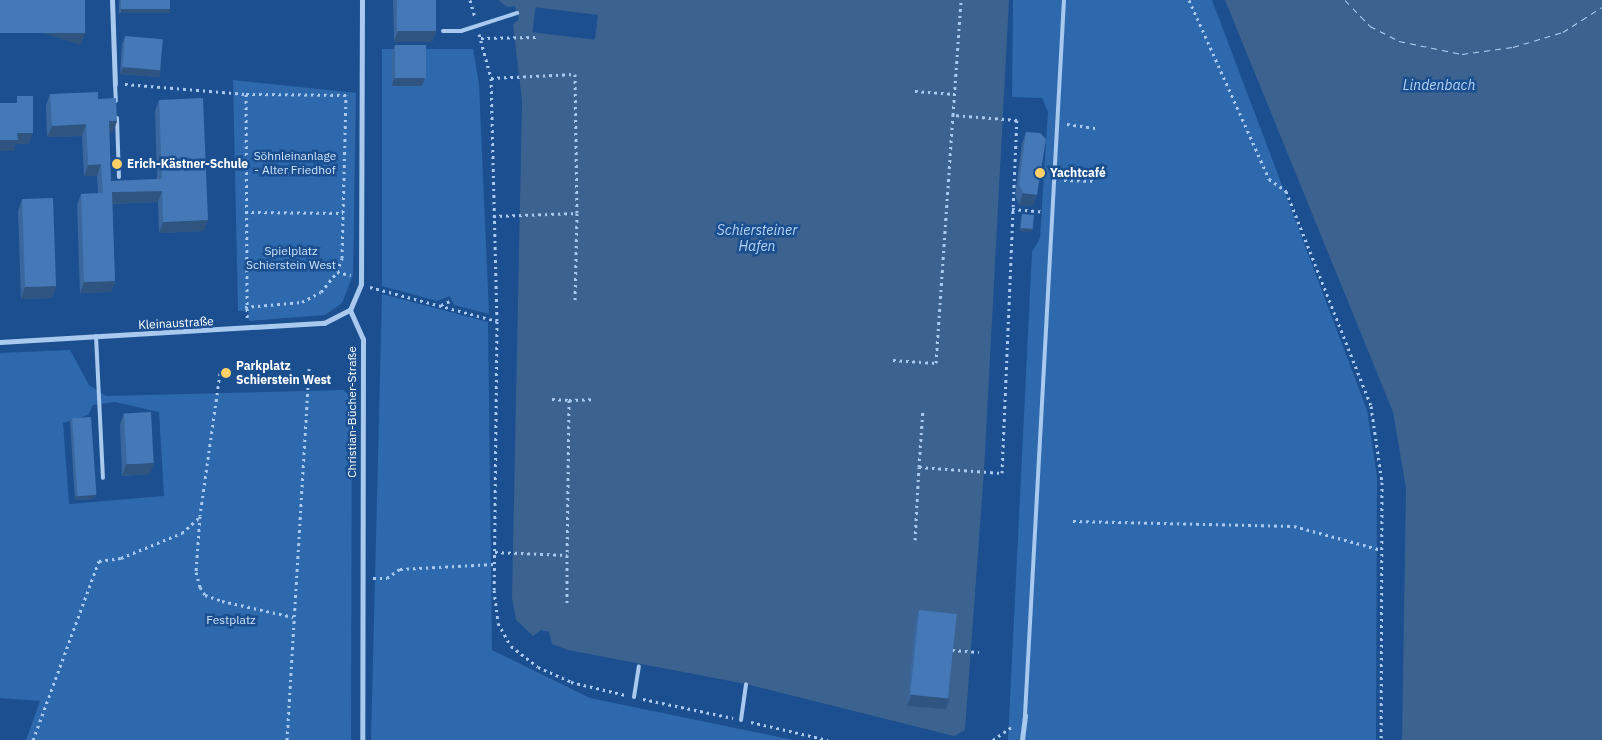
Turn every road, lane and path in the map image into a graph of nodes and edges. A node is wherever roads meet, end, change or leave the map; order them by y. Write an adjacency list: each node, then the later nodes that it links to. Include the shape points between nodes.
1 (112, 0): 13 (street)
2 (362, 0): 18 (street)
3 (470, 0): 8 (path)
4 (961, 0): 16 (path)
5 (1064, 0): 20 (lane)
6 (1189, 0): 53 (path, via 1269,179 1286,191 1370,406 1379,442)
7 (517, 13): 8 (lane)
8 (477, 25): 9 (lane); 11 (path)
9 (443, 31)
10 (536, 37): 11 (path)
11 (481, 38): 12 (path)
12 (491, 78): 28 (path, via 575,74); 30 (path)
13 (115, 84): 15 (path); 22 (lane)
14 (915, 91): 16 (path)
15 (246, 94): 17 (path); 26 (path)
16 (955, 94): 19 (path)
17 (346, 95): 18 (path); 27 (path)
18 (361, 95): 36 (street, via 361,284)
19 (953, 115): 25 (path, via 1017,120); 41 (path, via 936,362)
20 (1058, 124): 21 (path); 23 (lane)
21 (1098, 128)
22 (118, 177)
23 (1056, 180): 24 (path); 29 (lane)
24 (1096, 182)
25 (1012, 209): 29 (path); 48 (path, via 1002,473)
26 (245, 212): 27 (path); 35 (path)
27 (343, 213): 35 (path, via 342,258 329,285 302,302)
28 (577, 213): 30 (path); 33 (path)
29 (1054, 213): 65 (lane)
30 (492, 216): 37 (path)
31 (376, 288): 34 (path)
32 (452, 300): 34 (path)
33 (576, 300)
34 (441, 306): 37 (path)
35 (245, 307): 38 (path)
36 (350, 310): 38 (street, Kleinaustraße, via 324,323); 69 (street, Christian-Bücher-Straße, via 363,339)
37 (497, 321): 54 (path)
38 (248, 329): 39 (street, Kleinaustraße)
39 (96, 336): 40 (street, Kleinaustraße); 49 (lane)
40 (0, 342)
41 (893, 360)
42 (309, 370): 59 (path, via 311,390)
43 (220, 373): 50 (path)
44 (552, 399): 45 (path)
45 (569, 400): 46 (path); 55 (path)
46 (593, 400)
47 (923, 409): 48 (path)
48 (919, 467): 52 (path)
49 (103, 478)
50 (200, 516): 59 (path, via 196,572 206,595); 67 (path, via 182,533 121,558 99,560)
51 (1072, 520): 53 (path, via 1294,526)
52 (915, 540)
53 (1382, 550): 73 (path)
54 (495, 552): 55 (path); 56 (path)
55 (568, 556): 58 (path)
56 (494, 564): 57 (path, via 400,569 387,578); 64 (path, via 498,623 510,646 526,660 571,682)
57 (372, 578)
58 (567, 603)
59 (293, 617): 68 (path)
60 (951, 650): 61 (path)
61 (979, 652)
62 (639, 666): 64 (lane)
63 (746, 684): 66 (lane)
64 (634, 697): 66 (path)
65 (1025, 714): 71 (path); 72 (street)
66 (740, 720): 70 (path)
67 (33, 740)
68 (287, 740)
69 (362, 740)
70 (828, 740)
71 (993, 740)
72 (1022, 740)
73 (1382, 740)

